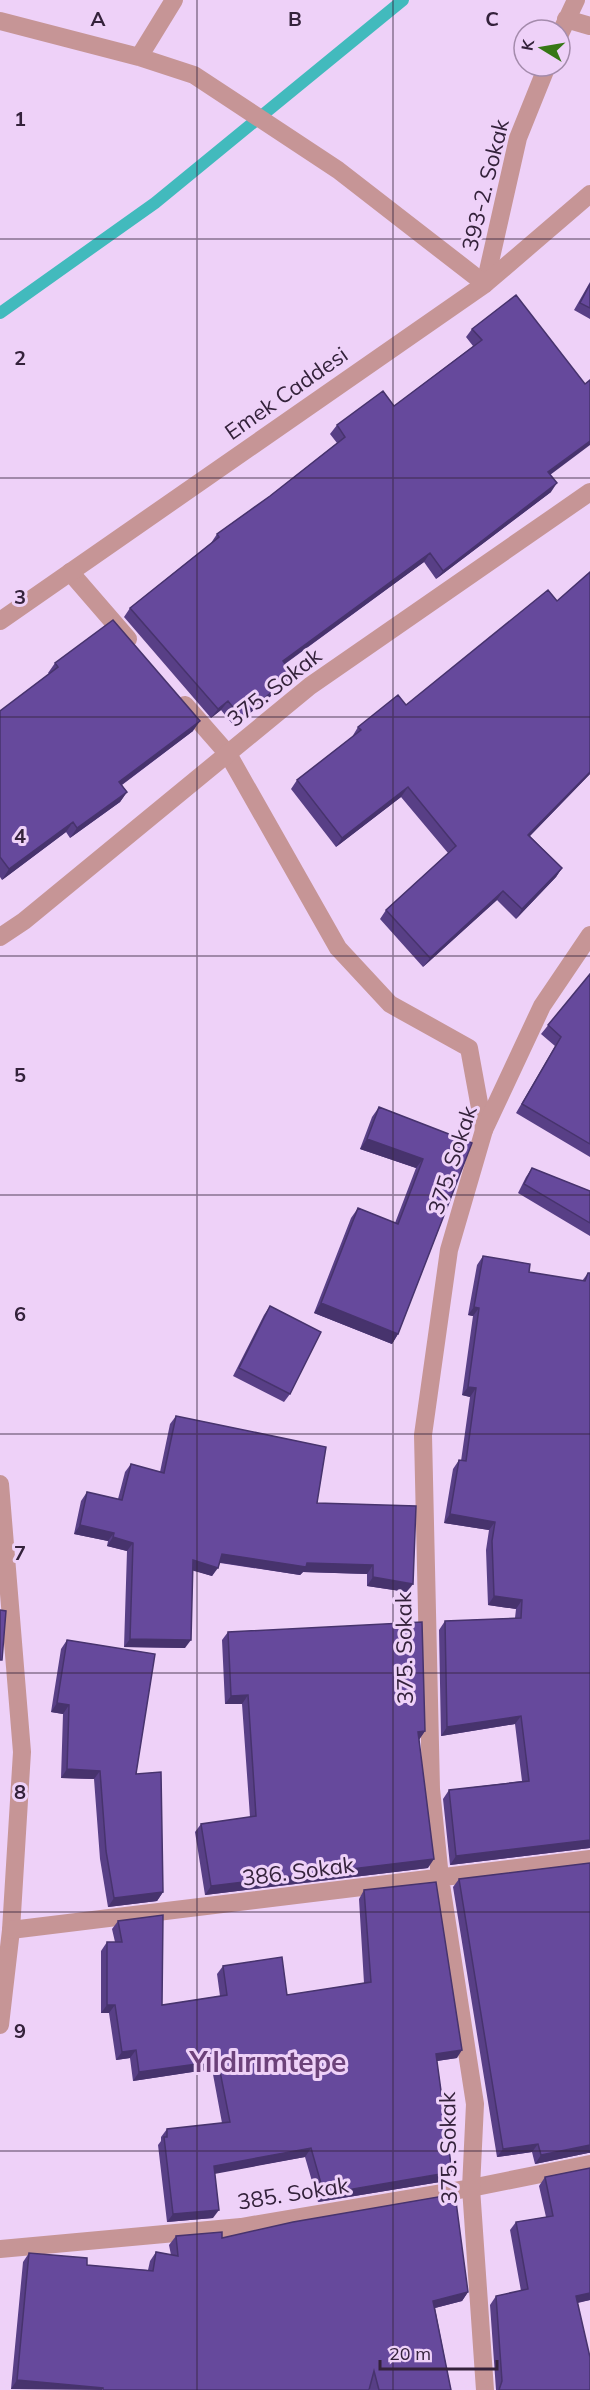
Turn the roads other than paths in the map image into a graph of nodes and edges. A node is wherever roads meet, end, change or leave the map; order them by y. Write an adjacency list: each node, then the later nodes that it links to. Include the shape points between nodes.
1 (174, 0): 7 (street)
2 (576, 0): 3 (street)
3 (567, 18)
4 (0, 21): 7 (street)
5 (572, 26): 6 (street)
6 (590, 26)
7 (139, 57): 10 (street, via 194,75 338,170)
8 (542, 78): 10 (street, 393-2. Sokak, via 518,138)
9 (590, 194): 10 (street, Emek Caddesi)
10 (485, 284): 12 (street, Emek Caddesi)
11 (590, 492): 16 (street, 375. Sokak, via 310,686)
12 (70, 572): 13 (street, Emek Caddesi); 14 (street)
13 (0, 621)
14 (138, 650)
15 (176, 693): 16 (street)
16 (228, 754): 18 (street, 375. Sokak); 19 (street, via 338,948 390,1004 469,1048)
17 (590, 935): 19 (street, 375. Sokak, via 542,1006)
18 (0, 937)
19 (484, 1130): 23 (street, 375. Sokak, via 448,1250 423,1435 431,1789)
20 (0, 1484): 21 (street)
21 (2, 1548): 24 (street, via 22,1752)
22 (590, 1859): 23 (street, 386. Sokak)
23 (440, 1878): 24 (street, 386. Sokak); 27 (street, 375. Sokak, via 475,2104)
24 (11, 1930): 25 (street)
25 (0, 2025)
26 (590, 2164): 27 (street, 385. Sokak)
27 (471, 2188): 28 (street, 385. Sokak, via 241,2227); 29 (street, 375. Sokak)
28 (0, 2249)
29 (485, 2390)

